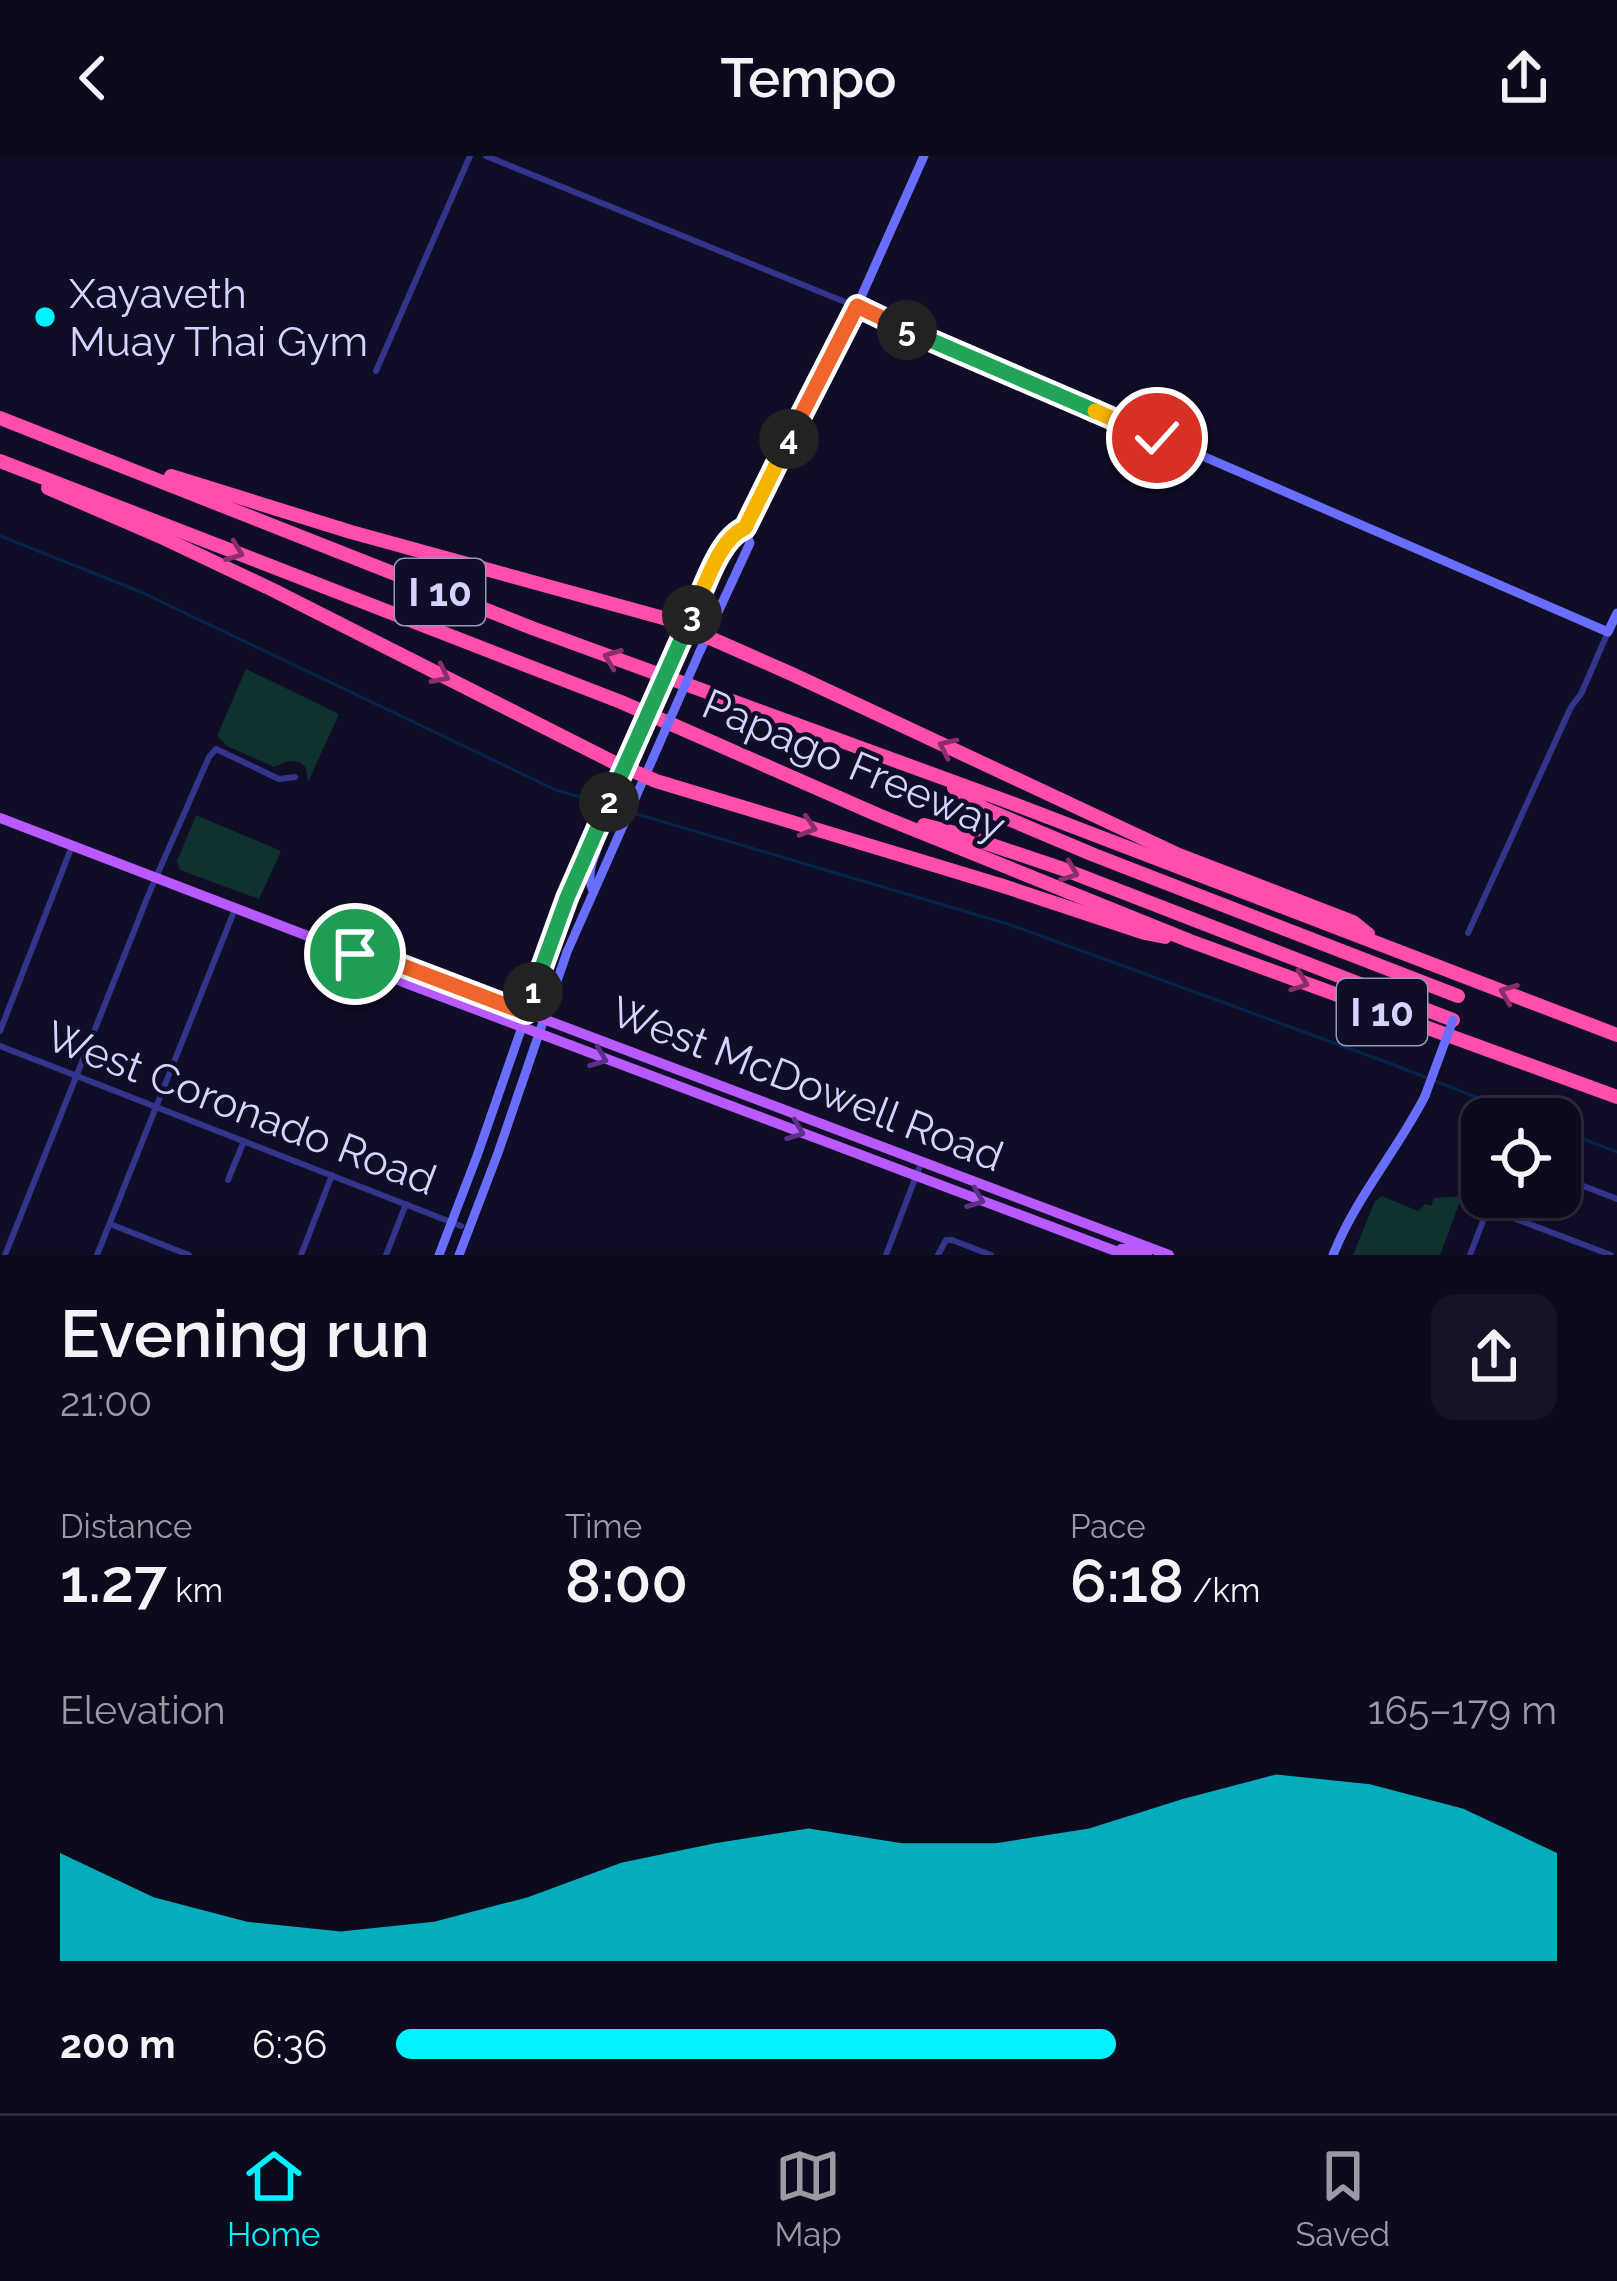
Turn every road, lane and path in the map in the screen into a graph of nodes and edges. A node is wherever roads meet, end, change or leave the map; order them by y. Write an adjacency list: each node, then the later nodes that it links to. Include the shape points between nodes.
1 (470, 156): 5 (street)
2 (486, 156): 4 (street)
3 (924, 156): 4 (main road)
4 (857, 306): 9 (main road); 12 (main road)
5 (376, 371)
6 (0, 418): 7 (highway, Papago Freeway / I 10)
7 (43, 435): 11 (highway); 15 (highway, Papago Freeway / I 10, one-way to 7, via 532,628)
8 (0, 463): 14 (highway, one-way to 14); 18 (highway, Papago Freeway / I 10, one-way to 18, via 621,702)
9 (745, 528): 11 (main road, via 730,534); 13 (main road, via 750,543)
10 (1617, 613): 12 (main road)
11 (687, 627): 13 (highway); 14 (main road, bridge)
12 (1608, 632): 25 (street)
13 (708, 635): 16 (main road, bridge); 27 (highway, one-way to 13, via 1353,922 1162,848)
14 (624, 767): 16 (highway); 20 (main road)
15 (935, 775): 27 (highway, Papago Freeway / I 10); 29 (highway, via 985,808 1094,855)
16 (645, 776): 23 (main road); 26 (highway, one-way to 26, via 1145,934)
17 (295, 777): 22 (street, via 279,779 216,749)
18 (878, 815): 26 (highway, Papago Freeway / I 10); 32 (highway, one-way to 32, via 1063,869)
19 (0, 818): 21 (main road, West McDowell Road)
20 (602, 819): 23 (main road, via 589,874); 30 (main road)
21 (72, 846): 22 (main road, West McDowell Road); 34 (street)
22 (155, 879): 24 (main road, West McDowell Road); 38 (street)
23 (593, 891): 31 (main road)
24 (235, 909): 28 (main road, West McDowell Road); 41 (street)
25 (1468, 933)
26 (1190, 941): 39 (highway, Papago Freeway / I 10, one-way to 39)
27 (1376, 941): 36 (highway, Papago Freeway / I 10, one-way to 27)
28 (355, 954): 30 (main road, West McDowell Road); 33 (main road, West McDowell Road, via 361,964)
29 (1458, 996): 32 (main road)
30 (526, 1013): 31 (main road, West McDowell Road); 33 (main road)
31 (543, 1019): 35 (main road); 44 (main road, West McDowell Road)
32 (1453, 1020): 71 (main road, bridge, via 1411,1124)
33 (521, 1028): 35 (main road, West McDowell Road); 55 (main road)
34 (0, 1031)
35 (538, 1034): 46 (main road, West McDowell Road, one-way to 46); 64 (main road)
36 (1617, 1035)
37 (0, 1046): 38 (street, West Coronado Road)
38 (77, 1076): 41 (street, West Coronado Road); 58 (street)
39 (1574, 1082): 40 (highway, Papago Freeway / I 10); 42 (highway)
40 (1617, 1096)
41 (156, 1107): 43 (street, West Coronado Road); 54 (street)
42 (1617, 1107)
43 (244, 1141): 45 (street, West Coronado Road); 47 (street)
44 (921, 1162): 46 (street); 53 (main road, West McDowell Road)
45 (332, 1175): 50 (street, West Coronado Road); 61 (street)
46 (916, 1176): 56 (main road, West McDowell Road, one-way to 56); 65 (street)
47 (228, 1180)
48 (1581, 1186): 49 (street)
49 (1617, 1199)
50 (406, 1204): 55 (street, West Coronado Road); 62 (street)
51 (1483, 1218): 72 (street)
52 (1513, 1218): 73 (street)
53 (1081, 1222): 56 (main road); 70 (main road, West McDowell Road)
54 (110, 1224): 59 (street); 60 (street)
55 (456, 1224): 63 (main road)
56 (1076, 1236): 57 (main road, West McDowell Road)
57 (1112, 1250): 68 (main road, West McDowell Road); 69 (main road)
58 (5, 1255)
59 (97, 1255)
60 (189, 1255)
61 (301, 1255)
62 (386, 1255)
63 (440, 1255)
64 (459, 1255)
65 (886, 1255)
66 (938, 1255): 67 (street, via 946,1240)
67 (991, 1255)
68 (1126, 1255)
69 (1148, 1255)
70 (1169, 1255)
71 (1333, 1255)
72 (1470, 1255)
73 (1611, 1255)

